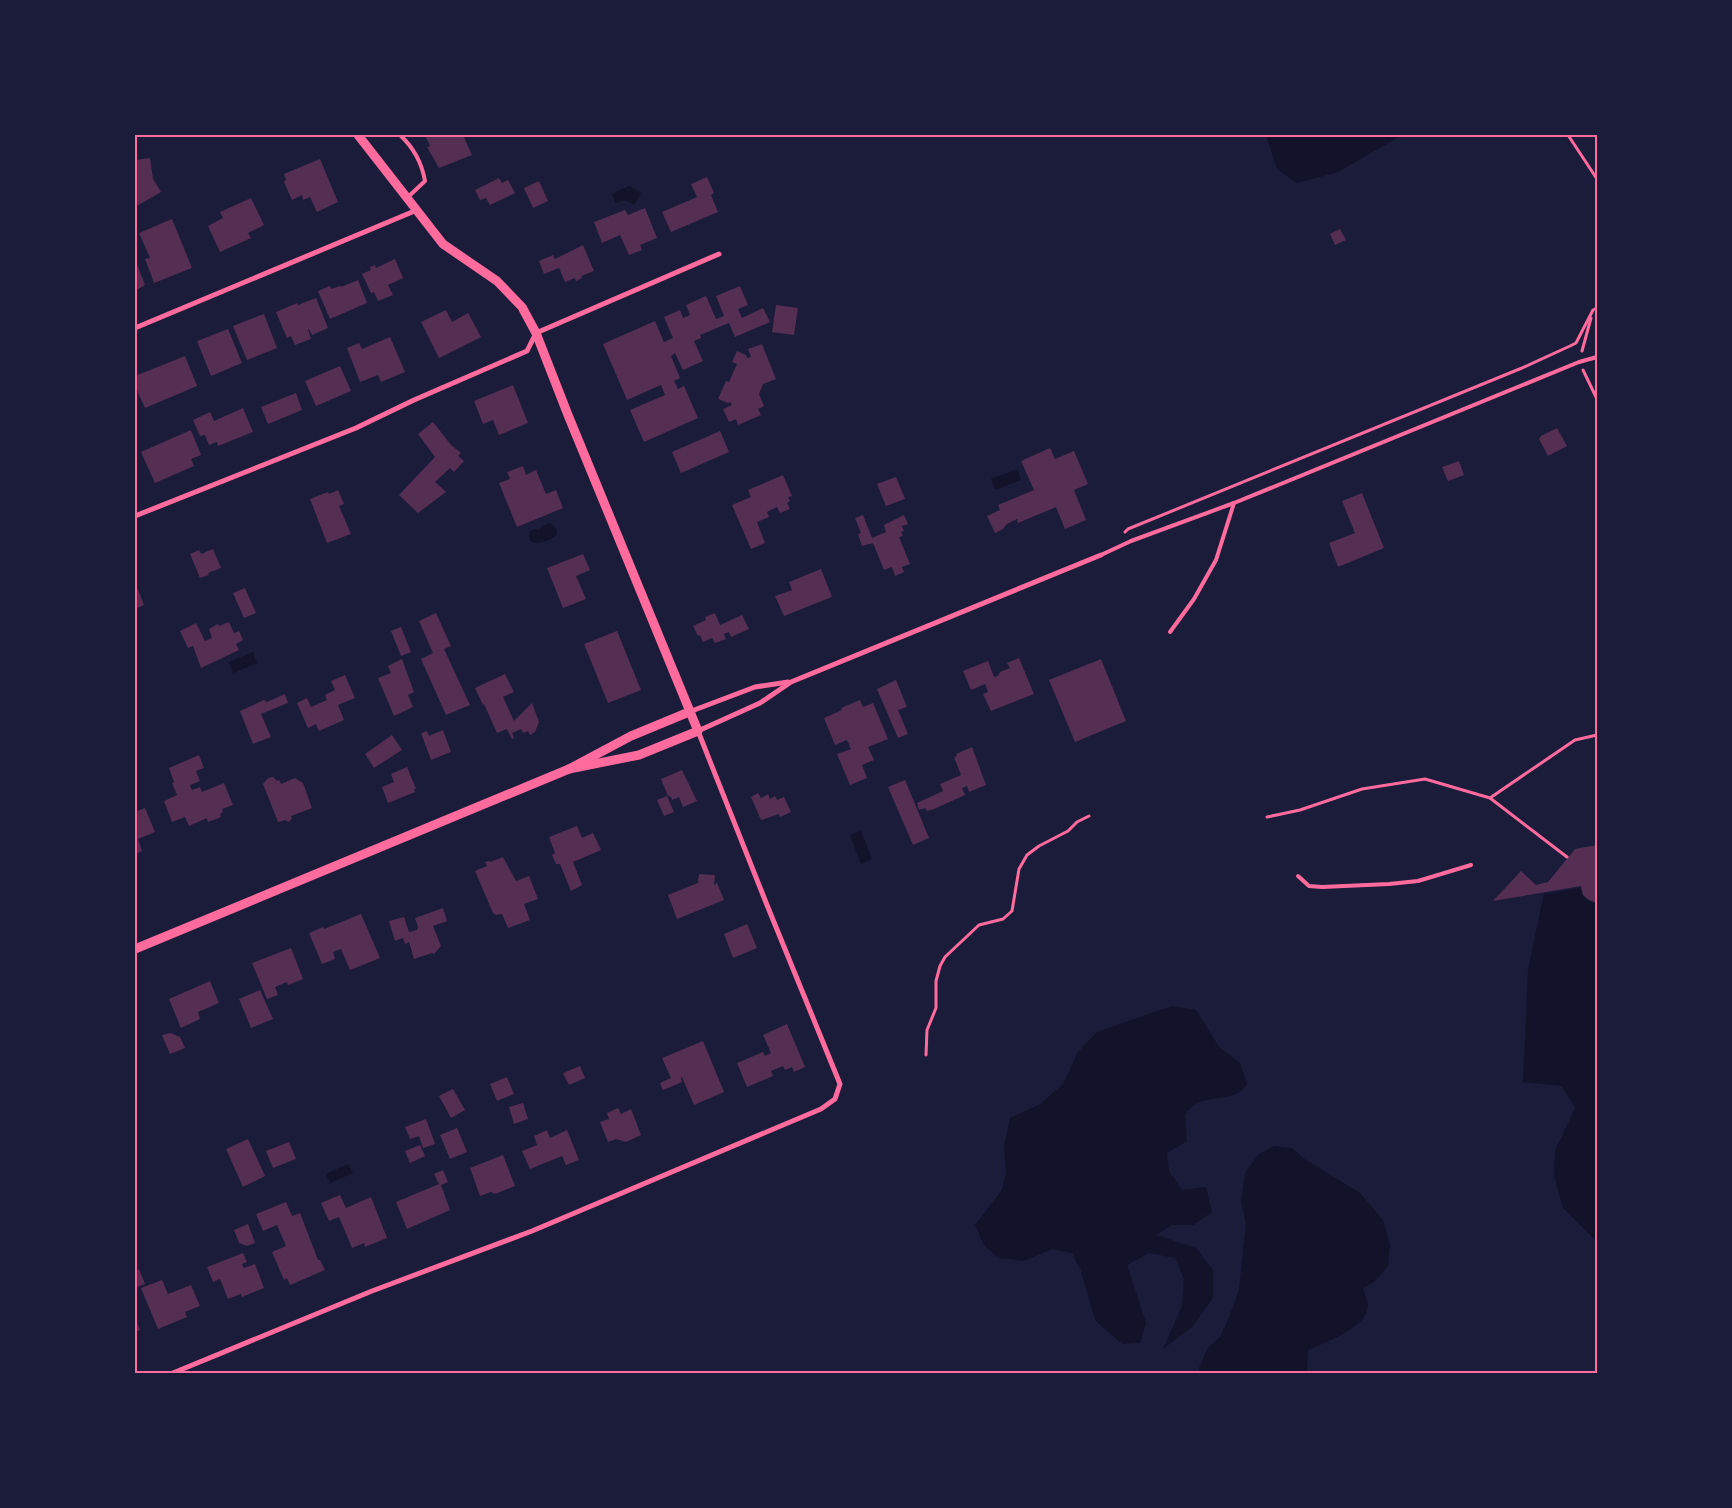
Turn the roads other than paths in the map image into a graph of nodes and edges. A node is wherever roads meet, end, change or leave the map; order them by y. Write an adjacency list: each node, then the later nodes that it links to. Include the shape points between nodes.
1 (359, 135): 3 (street)
2 (400, 135): 3 (lane, via 423,167 426,181)
3 (407, 198): 4 (street)
4 (417, 210): 6 (street); 7 (street, via 443,244 504,288 522,307)
5 (719, 254): 7 (street)
6 (135, 328)
7 (536, 333): 10 (street, via 527,351 356,428); 14 (street)
8 (1597, 357): 9 (lane)
9 (1234, 503): 11 (lane); 12 (lane, via 1216,560 1194,600)
10 (135, 516)
11 (1101, 555): 13 (street)
12 (1170, 632)
13 (791, 682): 14 (street, via 755,687); 15 (street, via 760,703)
14 (690, 712): 15 (street); 16 (street, via 631,736)
15 (698, 730): 16 (street, via 639,754); 20 (street, via 840,1084 835,1099 820,1109 532,1231 372,1291)
16 (570, 769): 19 (street)
17 (1471, 865): 18 (lane, via 1418,881 1389,884 1309,886)
18 (1298, 876)
19 (135, 949)
20 (173, 1373)

